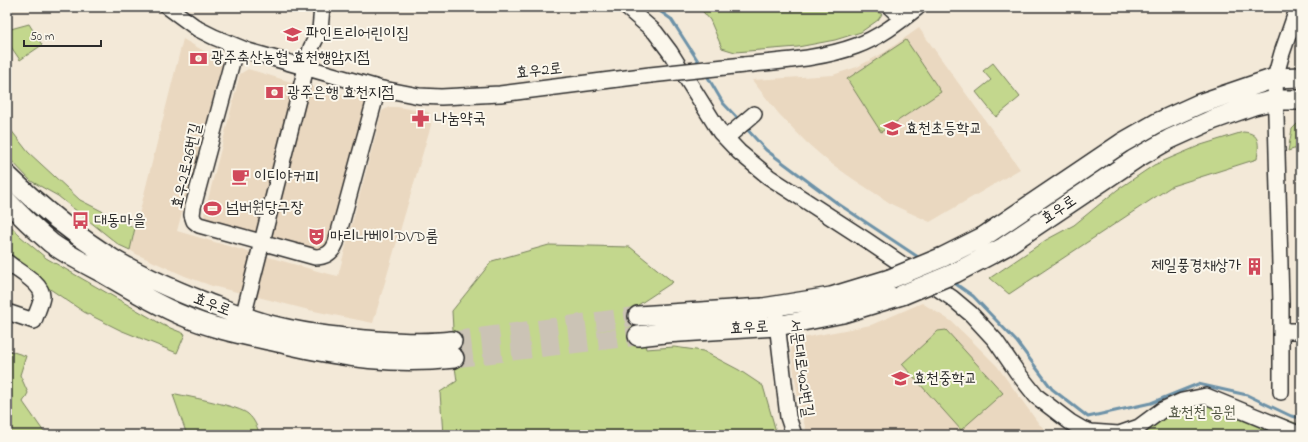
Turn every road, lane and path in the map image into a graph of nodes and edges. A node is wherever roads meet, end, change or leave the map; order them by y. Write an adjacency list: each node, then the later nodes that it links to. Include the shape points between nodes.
1 (168, 7): 8 (street, 효우2로, via 198,29)
2 (322, 7): 9 (street, via 320,30 311,48)
3 (626, 7): 16 (street, via 656,32 720,132)
4 (890, 7): 7 (street)
5 (918, 7): 7 (street, 효우2로)
6 (1298, 7): 11 (street)
7 (903, 19): 12 (street, 효우2로, bridge, via 856,46 792,60 500,94 419,96)
8 (236, 47): 9 (street, 효우2로); 19 (street, 효우2로26번길, via 192,215 199,225)
9 (307, 68): 12 (street, 효우2로); 19 (street)
10 (1301, 77): 11 (main road, 효우로)
11 (1275, 78): 13 (street); 21 (main road, 효우로, bridge, via 1199,104 1157,123 1122,143 983,237 943,257 890,280 831,297)
12 (378, 88): 19 (street, 효우2로26번길, via 333,250 322,257 315,257)
13 (1275, 100): 14 (main road, 효우로); 25 (main road, 효우로, bridge, via 1212,120 1170,139 1134,159 1004,247 955,273 902,295 843,313); 27 (street)
14 (1301, 100)
15 (752, 116): 16 (street)
16 (729, 135): 31 (street, via 740,152 769,177 952,298 995,340 1036,396 1082,429 1119,434 1139,427 1162,410 1182,401 1206,396)
17 (7, 175): 24 (main road, 효우로, via 58,220 116,261 183,294)
18 (7, 201): 24 (main road, 효우로, via 47,239 67,253 138,293 198,321 238,334 332,354 364,358 416,361 453,349 435,343 408,344 310,334)
19 (262, 243): 24 (street)
20 (7, 262): 22 (street, via 33,281 41,291 42,298 34,321)
21 (775, 306): 23 (main road, 효우로); 25 (street, 서문대로402번길)
22 (7, 312)
23 (638, 316)
24 (242, 317)
25 (777, 326): 28 (main road, 효우로); 30 (street, 서문대로402번길, via 788,417)
26 (1301, 331): 27 (street)
27 (1281, 332): 29 (street)
28 (638, 336)
29 (1281, 392)
30 (794, 435)
31 (1301, 435)

